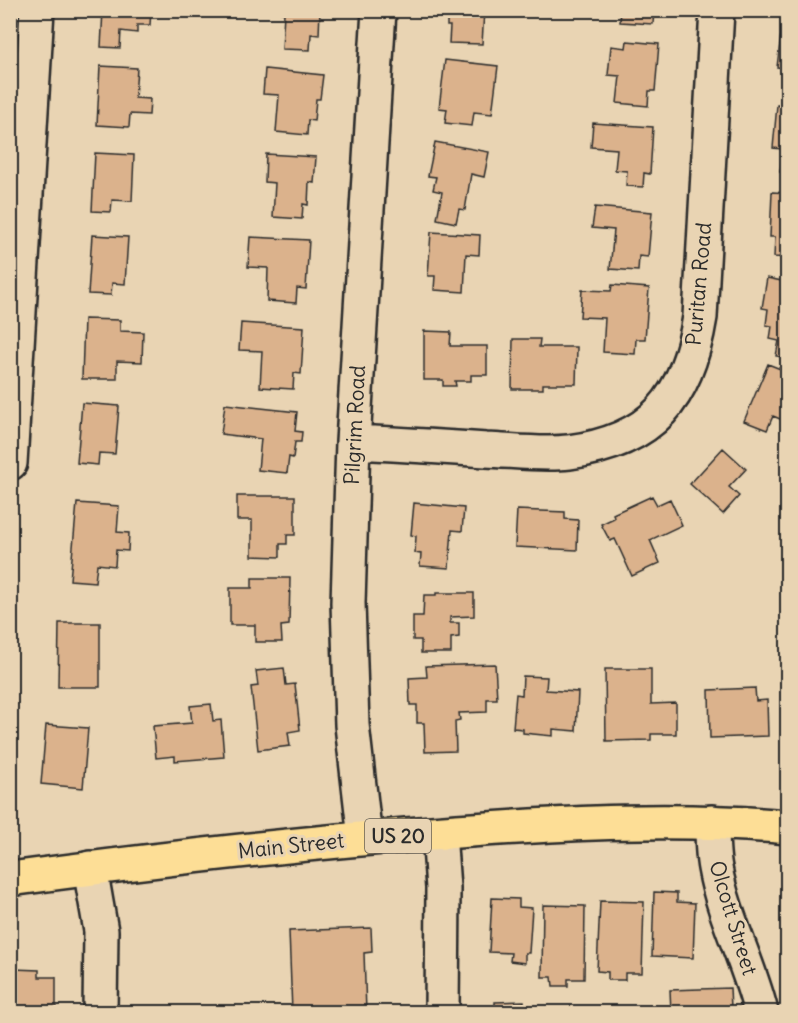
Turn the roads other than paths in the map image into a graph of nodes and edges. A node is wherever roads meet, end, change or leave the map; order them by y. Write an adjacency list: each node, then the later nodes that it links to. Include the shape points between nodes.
1 (37, 10): 5 (street)
2 (379, 10): 4 (street, Pilgrim Road)
3 (717, 10): 4 (street, Puritan Road, via 700,317 695,348 673,398 651,421 625,436 567,452)
4 (353, 442): 9 (street, Pilgrim Road, via 349,667)
5 (10, 463)
6 (712, 822): 7 (main road, Main Street / US 20); 8 (main road, Main Street / US 20, via 575,823); 14 (street, Olcott Street, via 715,870)
7 (788, 827)
8 (439, 833): 9 (main road, Main Street / US 20); 13 (street, via 443,888)
9 (365, 838): 10 (main road, Main Street / US 20)
10 (90, 868): 11 (main road, Main Street / US 20); 12 (street, via 101,931)
11 (10, 879)
12 (100, 1012)
13 (442, 1012)
14 (761, 1012)

